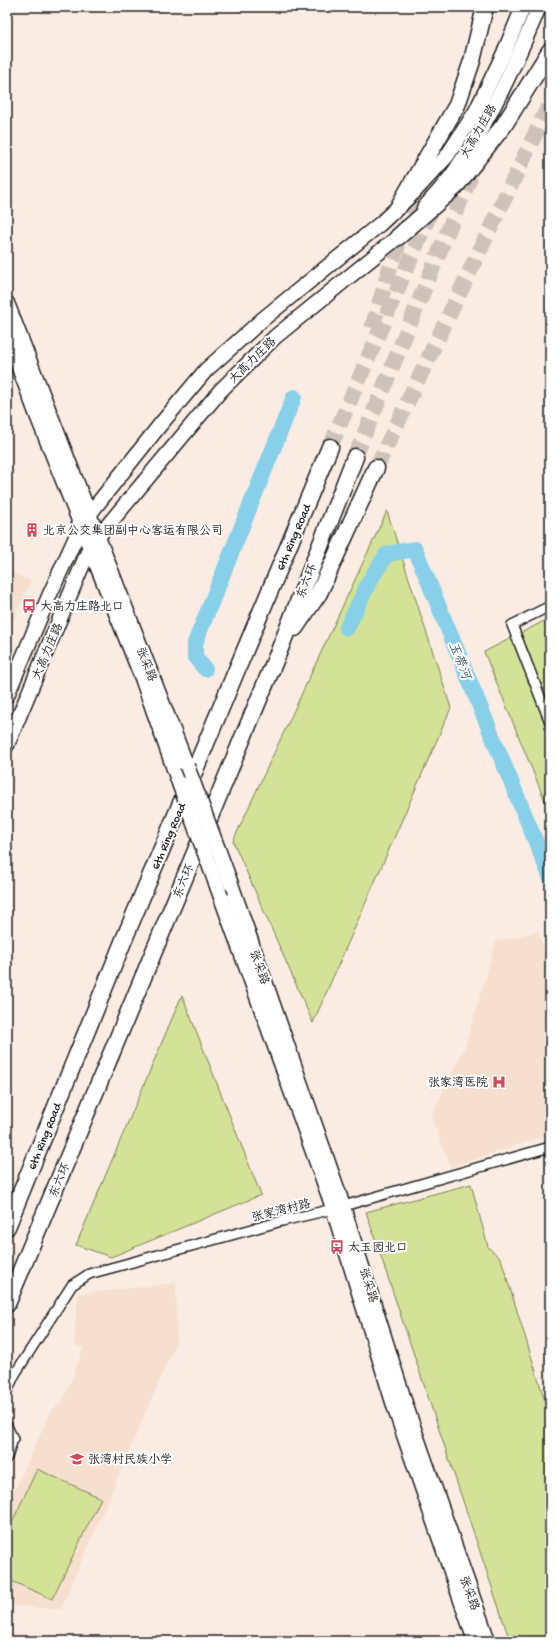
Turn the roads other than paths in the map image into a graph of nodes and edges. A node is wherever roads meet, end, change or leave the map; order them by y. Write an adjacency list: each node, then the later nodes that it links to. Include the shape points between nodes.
1 (485, 7): 5 (highway, via 472,62 457,105)
2 (523, 7): 5 (main road, 大高力庄路, via 476,111 447,156)
3 (539, 7): 6 (main road, 大高力庄路, via 521,50 482,128 456,169)
4 (550, 51): 6 (highway, via 504,125 455,187)
5 (399, 206): 12 (main road, 大高力庄路, via 262,319 206,370)
6 (398, 237): 13 (main road, 大高力庄路, via 275,337 221,390)
7 (7, 303): 12 (main road, 张采路)
8 (7, 336): 12 (main road, 张采路)
9 (330, 447): 23 (highway, 6th Ring Road)
10 (355, 457): 17 (highway, 东六环)
11 (376, 468): 17 (highway, via 319,593)
12 (85, 520): 13 (main road, 张采路); 14 (main road, 大高力庄路)
13 (94, 542): 15 (main road, 大高力庄路); 22 (main road, 张采路, bridge, via 179,783); 22 (main road, 张采路, bridge, via 187,766 231,884)
14 (50, 594): 15 (main road, via 60,589 65,591); 18 (main road, 大高力庄路)
15 (69, 600): 20 (main road, 大高力庄路)
16 (550, 606): 19 (street, via 512,625)
17 (279, 651): 24 (highway, 东六环)
18 (7, 695)
19 (550, 722)
20 (7, 745)
21 (550, 1147): 22 (street, 张家湾村路)
22 (338, 1207): 25 (street, 张家湾村路, via 89,1274 72,1285 15,1374); 28 (main road, 张采路, via 396,1412); 29 (main road, 张采路)
23 (7, 1226)
24 (7, 1304)
25 (7, 1391)
26 (7, 1426): 27 (street, via 13,1439)
27 (7, 1457)
28 (475, 1641)
29 (488, 1641)

